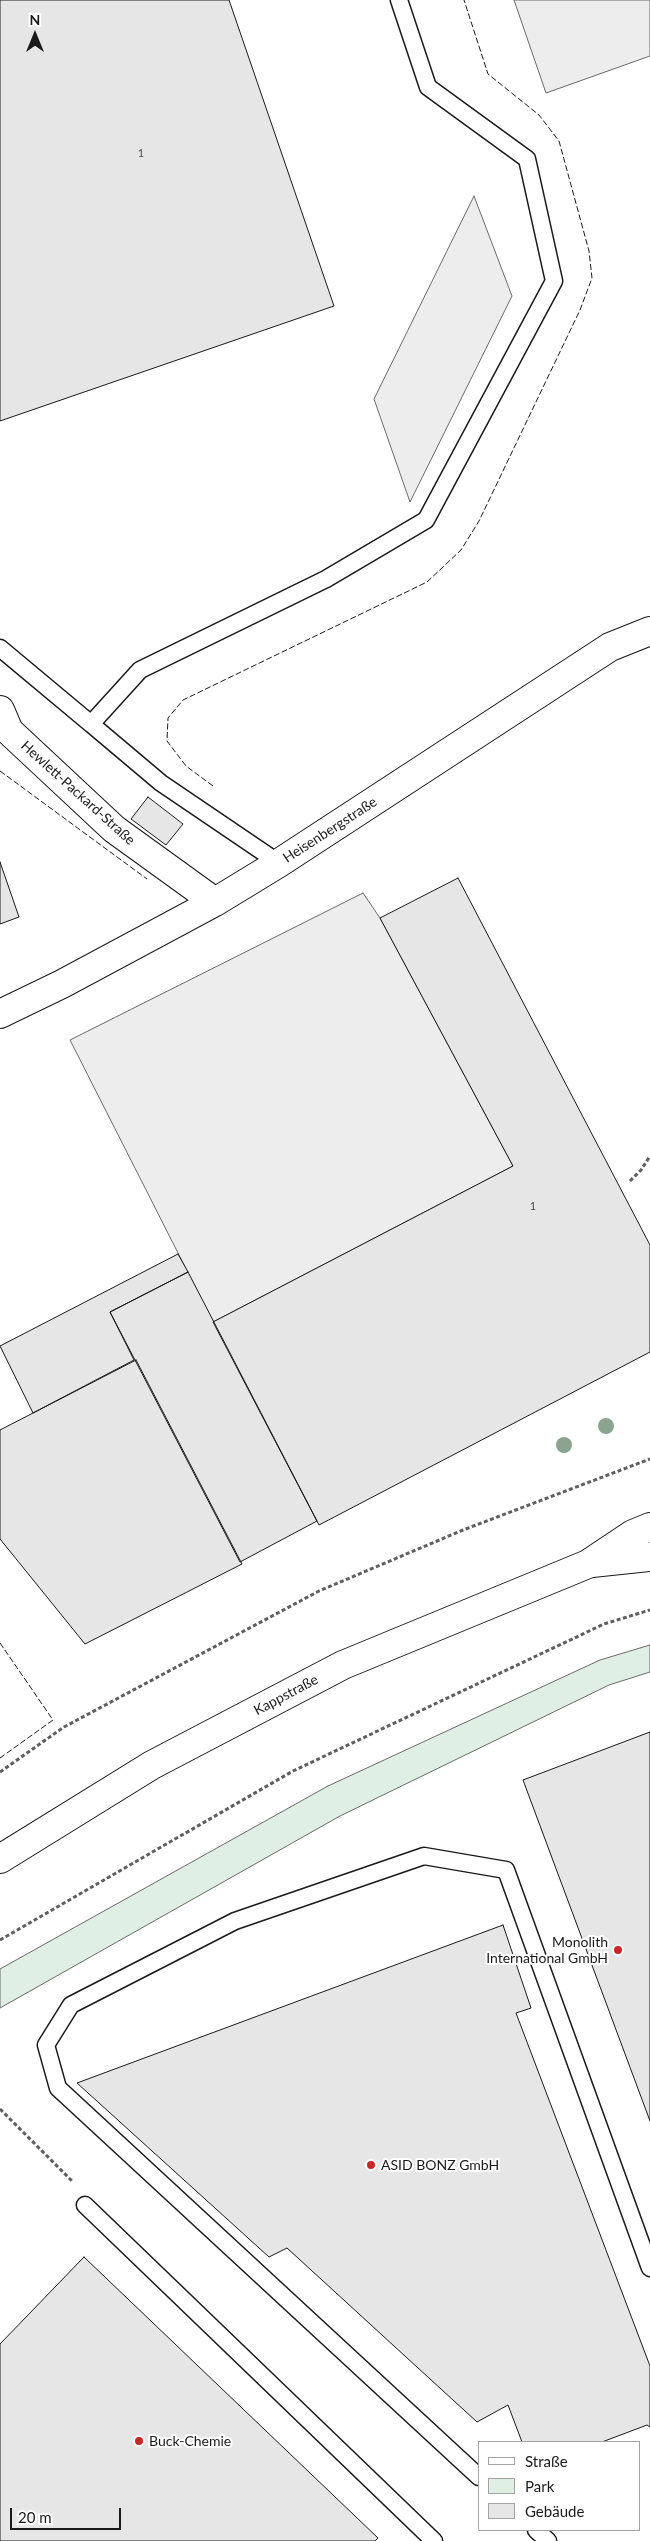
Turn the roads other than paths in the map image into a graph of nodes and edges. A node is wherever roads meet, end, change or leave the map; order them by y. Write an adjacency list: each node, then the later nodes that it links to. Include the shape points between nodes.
1 (399, 0): 5 (lane, via 428,87 526,159 554,281 426,520 326,579 140,670)
2 (650, 631): 6 (street, Heisenbergstraße, via 610,647)
3 (0, 648): 5 (lane)
4 (0, 710): 7 (street, Hewlett-Packard-Straße, via 9,731 114,829)
5 (91, 724): 6 (lane, via 161,783)
6 (279, 863): 7 (street, Heisenbergstraße)
7 (215, 902): 8 (street, Heisenbergstraße)
8 (0, 1014)
9 (650, 1527): 11 (street, Kappstraße, via 633,1534)
10 (650, 1556): 11 (street, Kappstraße)
11 (588, 1564): 12 (street, Kappstraße, via 343,1665 152,1765)
12 (0, 1859)
13 (85, 2205): 17 (lane)
14 (650, 2268): 15 (lane, via 506,1870 424,1856 235,1921 71,2005 46,2045 58,2088)
15 (478, 2476)
16 (537, 2531): 18 (lane)
17 (434, 2541)
18 (548, 2541)

